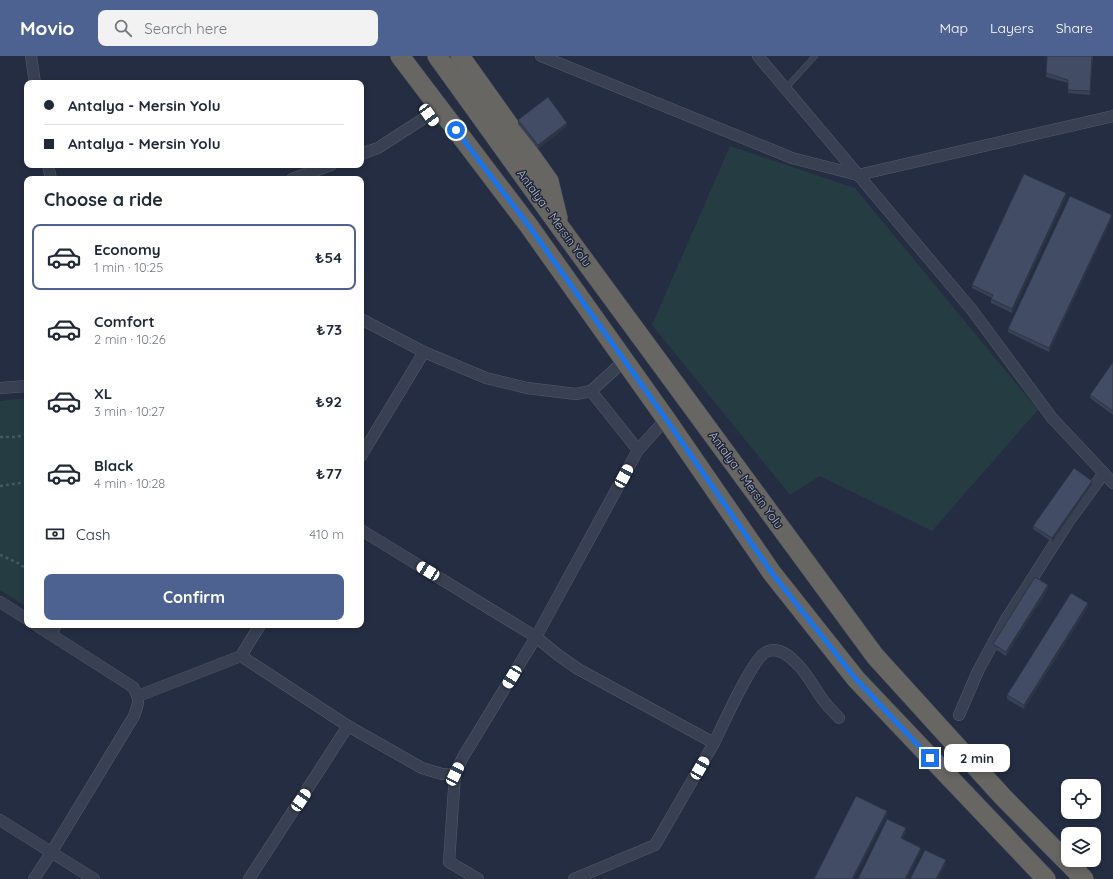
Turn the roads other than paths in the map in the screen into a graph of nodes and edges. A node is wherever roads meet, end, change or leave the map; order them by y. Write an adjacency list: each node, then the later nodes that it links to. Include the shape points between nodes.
1 (31, 56): 9 (street)
2 (386, 56): 11 (highway)
3 (437, 56): 18 (highway, Antalya - Mersin Yolu)
4 (460, 56): 18 (highway, via 549,181)
5 (540, 56): 15 (street, via 792,158)
6 (758, 56): 10 (street)
7 (815, 56): 10 (lane)
8 (405, 63): 17 (highway, Antalya - Mersin Yolu)
9 (35, 80)
10 (785, 89): 15 (street)
11 (429, 115): 13 (street, via 378,148); 17 (highway)
12 (1113, 116): 15 (street)
13 (364, 153)
14 (323, 168): 16 (street)
15 (858, 175): 28 (street, via 972,310 1052,418)
16 (300, 176)
17 (529, 226): 21 (highway, Antalya - Mersin Yolu)
18 (560, 227): 51 (highway, Antalya - Mersin Yolu, via 875,656 1003,797)
19 (364, 321): 20 (street)
20 (424, 352): 24 (street, via 486,378 527,388 576,394); 27 (street)
21 (624, 360): 24 (street); 25 (highway, Antalya - Mersin Yolu)
22 (24, 386): 23 (street)
23 (0, 388)
24 (591, 391): 26 (street)
25 (666, 419): 26 (street); 45 (highway, Antalya - Mersin Yolu, via 772,573 856,679)
26 (638, 450): 35 (street)
27 (364, 451)
28 (1104, 473): 29 (street); 38 (street, via 1069,521 1005,621 978,671)
29 (1113, 483)
30 (364, 532): 35 (street)
31 (0, 602): 32 (street)
32 (24, 617)
33 (258, 628): 36 (street)
34 (54, 630): 37 (street, via 133,687)
35 (536, 637): 41 (street, via 578,669); 42 (street)
36 (241, 656): 37 (street); 40 (street)
37 (138, 696): 44 (street, via 134,716)
38 (959, 715)
39 (840, 718): 41 (street, via 824,702 801,668 782,651 772,650 766,652 750,671)
40 (348, 726): 42 (street, via 422,768 442,774); 48 (street)
41 (714, 743): 50 (street, via 655,845)
42 (455, 774): 49 (street, via 449,862)
43 (0, 820): 44 (street)
44 (51, 853): 46 (street); 47 (street)
45 (1037, 876)
46 (34, 879)
47 (94, 879)
48 (249, 879)
49 (478, 879)
50 (574, 879)
51 (1084, 879)

